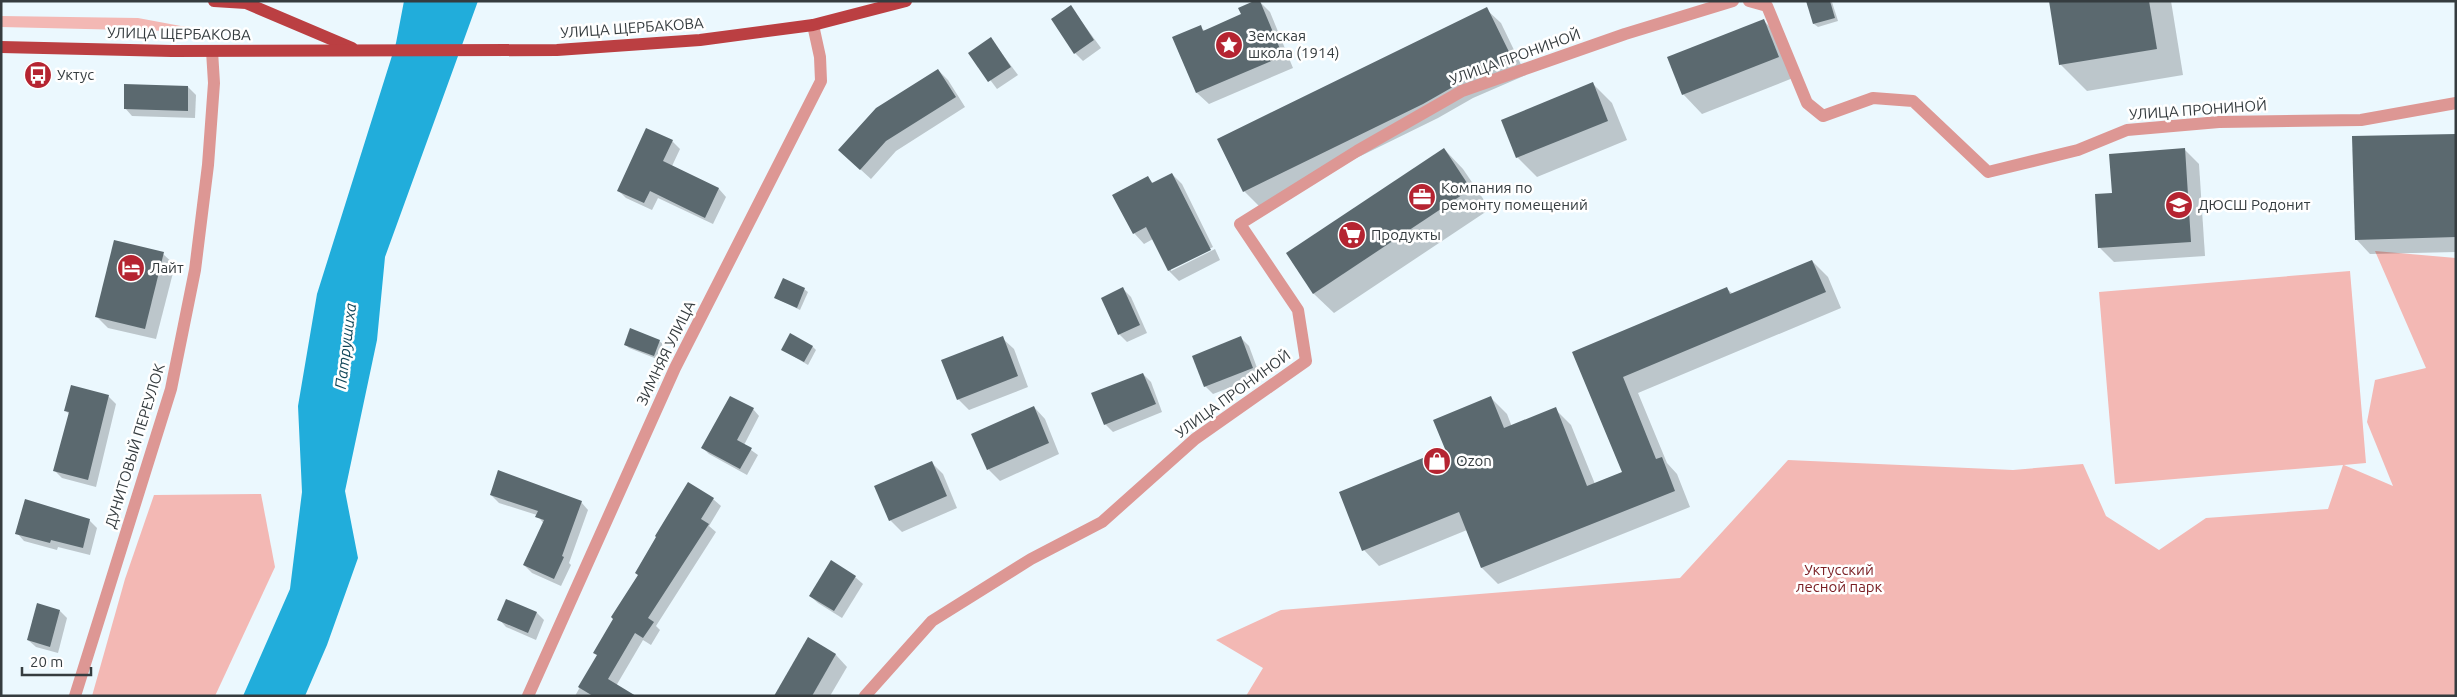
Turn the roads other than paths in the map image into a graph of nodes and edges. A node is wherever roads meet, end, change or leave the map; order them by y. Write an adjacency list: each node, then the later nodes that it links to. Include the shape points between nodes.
1 (214, 1): 7 (main road, УЛИЦА ЩЕРБАКОВА, via 246,3)
2 (906, 1): 5 (main road, УЛИЦА ЩЕРБАКОВА)
3 (1733, 1): 12 (street, УЛИЦА ПРОНИНОЙ, via 1625,34 1462,91 1357,150 1240,224 1298,310 1306,361 1195,439 1102,522 1031,559 932,621)
4 (1749, 1): 9 (street, УЛИЦА ПРОНИНОЙ, via 1768,6 1807,103 1823,116 1873,98 1913,101 1988,172 2078,150 2127,130 2219,122 2361,120)
5 (813, 25): 7 (main road, УЛИЦА ЩЕРБАКОВА, via 700,40 557,50); 11 (street, ЗИМНЯЯ УЛИЦА, via 821,81 675,368)
6 (1, 46): 8 (main road, УЛИЦА ЩЕРБАКОВА)
7 (357, 50): 8 (main road, УЛИЦА ЩЕРБАКОВА)
8 (212, 51): 10 (street, ДУНИТОВЫЙ ПЕРЕУЛОК, via 214,83 196,270 171,389)
9 (2456, 103)
10 (75, 696)
11 (528, 696)
12 (865, 696)

